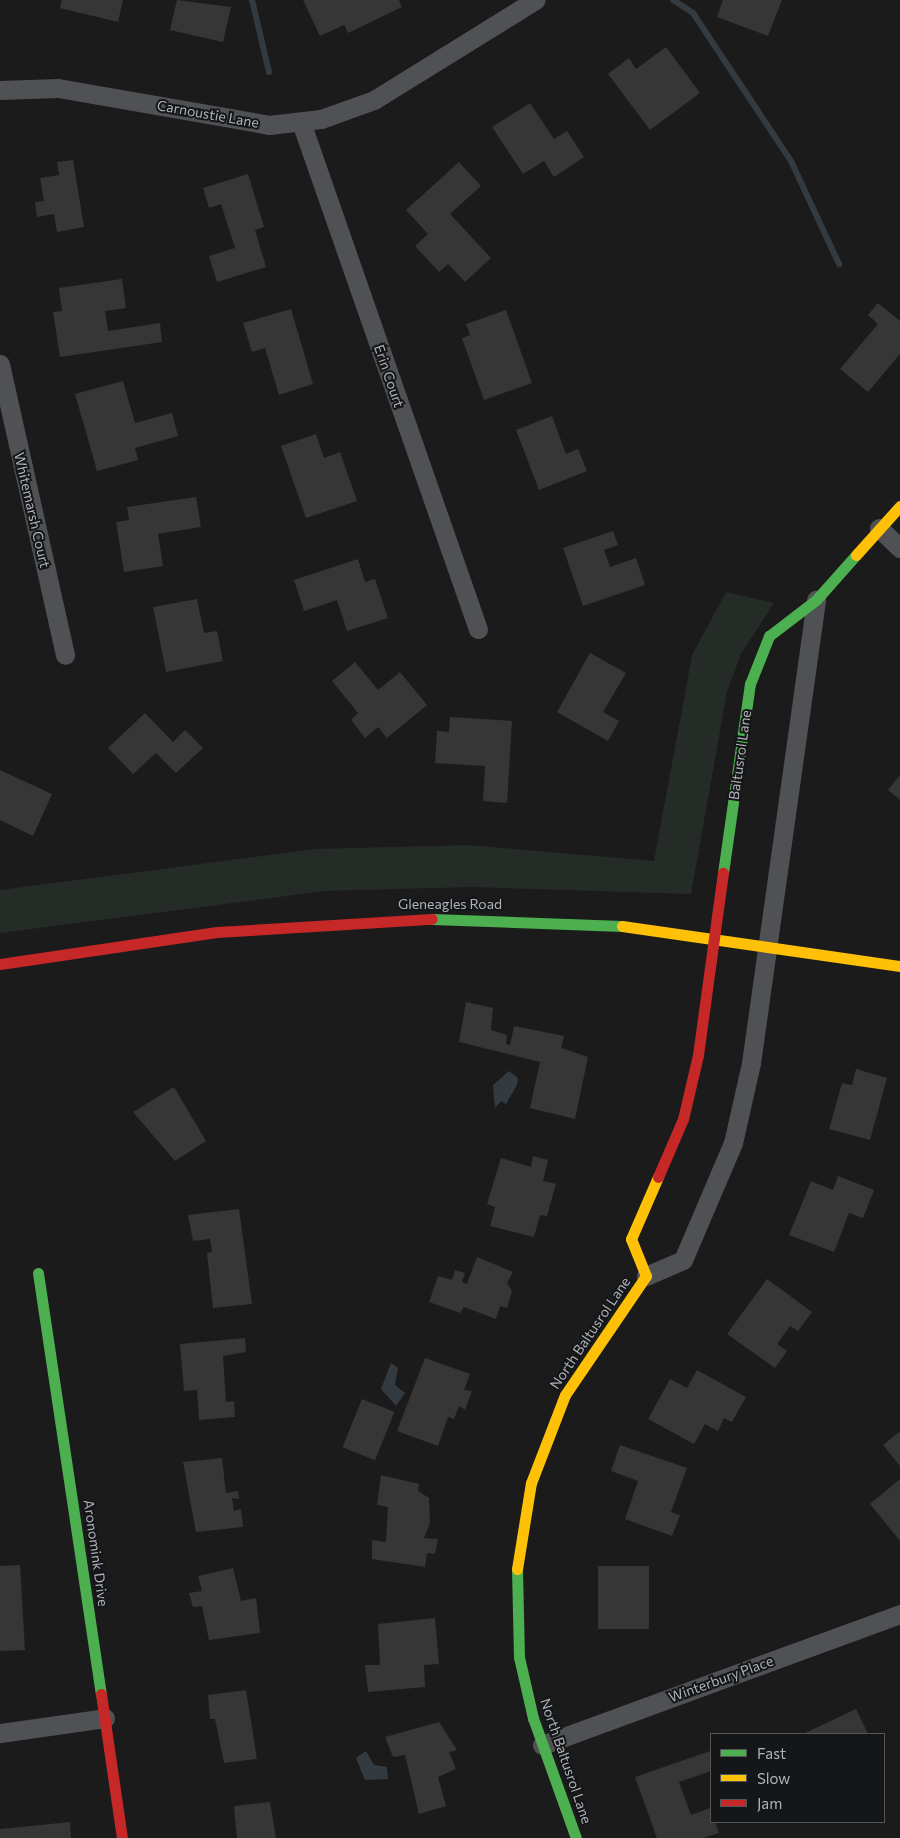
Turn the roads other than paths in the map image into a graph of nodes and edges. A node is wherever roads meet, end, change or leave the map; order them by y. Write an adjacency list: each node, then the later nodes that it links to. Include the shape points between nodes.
1 (535, 0): 3 (street, Carnoustie Lane, via 374,100)
2 (0, 90): 3 (street, Carnoustie Lane, via 58,88 231,121)
3 (301, 122): 9 (street, Erin Court)
4 (0, 364): 10 (street, Whitemarsh Court)
5 (900, 506): 6 (street, Baltusrol Lane)
6 (880, 528): 7 (street); 8 (street, Baltusrol Lane)
7 (900, 548)
8 (816, 600): 11 (street, Baltusrol Lane, via 769,636 750,684); 12 (street)
9 (478, 629)
10 (65, 656)
11 (716, 936): 12 (street, Gleneagles Road); 13 (street, Gleneagles Road, via 576,922 374,920 217,932); 16 (street, North Baltusrol Lane, via 698,1055 683,1120 630,1239)
12 (767, 944): 14 (street, Gleneagles Road); 16 (street, via 751,1063 733,1143 683,1260)
13 (0, 964)
14 (900, 966)
15 (38, 1273): 18 (street, Aronomink Drive)
16 (646, 1276): 20 (street, North Baltusrol Lane, via 565,1395 530,1483 519,1547 516,1626)
17 (899, 1616): 20 (street, Winterbury Place)
18 (105, 1718): 19 (street); 21 (street, Aronomink Drive)
19 (0, 1733)
20 (542, 1745): 22 (street, North Baltusrol Lane)
21 (122, 1838)
22 (576, 1838)

